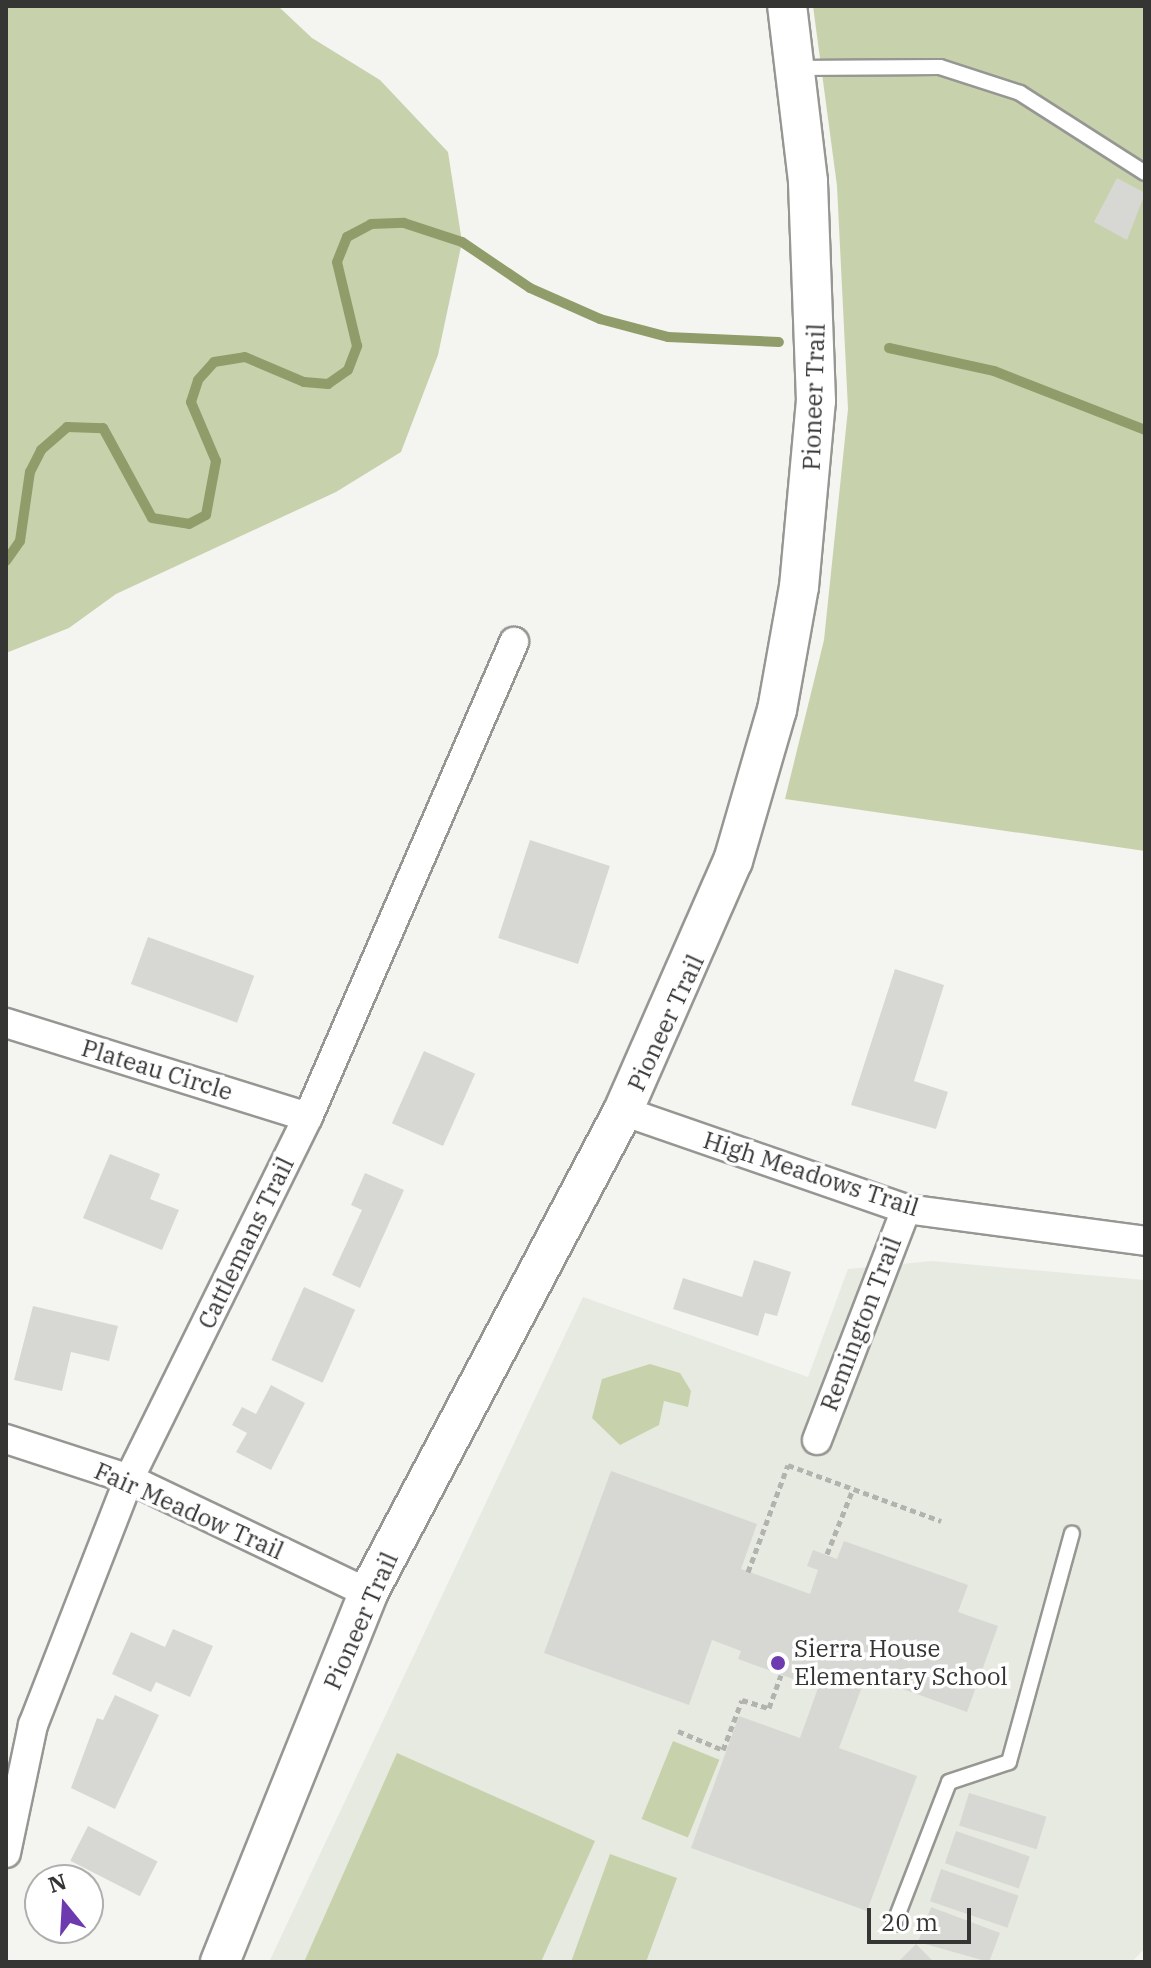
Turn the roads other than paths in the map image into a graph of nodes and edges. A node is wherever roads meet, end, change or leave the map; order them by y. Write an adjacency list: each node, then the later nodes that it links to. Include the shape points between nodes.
1 (787, 6): 2 (main road, Pioneer Trail)
2 (796, 68): 3 (lane, via 940,67 1020,93); 6 (main road, Pioneer Trail, via 816,318 799,587 777,710 733,861)
3 (1145, 173)
4 (514, 642): 7 (street, Cattlemans Trail)
5 (6, 1023): 7 (street, Plateau Circle)
6 (623, 1111): 8 (street, High Meadows Trail); 14 (main road, Pioneer Trail)
7 (308, 1117): 12 (street, Cattlemans Trail)
8 (906, 1209): 9 (street, High Meadows Trail); 11 (street, Remington Trail)
9 (1145, 1241)
10 (6, 1439): 12 (street, Fair Meadow Trail)
11 (817, 1440)
12 (129, 1479): 14 (street, Fair Meadow Trail); 15 (street, Cattlemans Trail, via 33,1725)
13 (1072, 1534): 16 (lane, via 1009,1762 949,1782)
14 (368, 1593): 17 (main road, Pioneer Trail)
15 (6, 1853)
16 (894, 1924)
17 (220, 1962)

